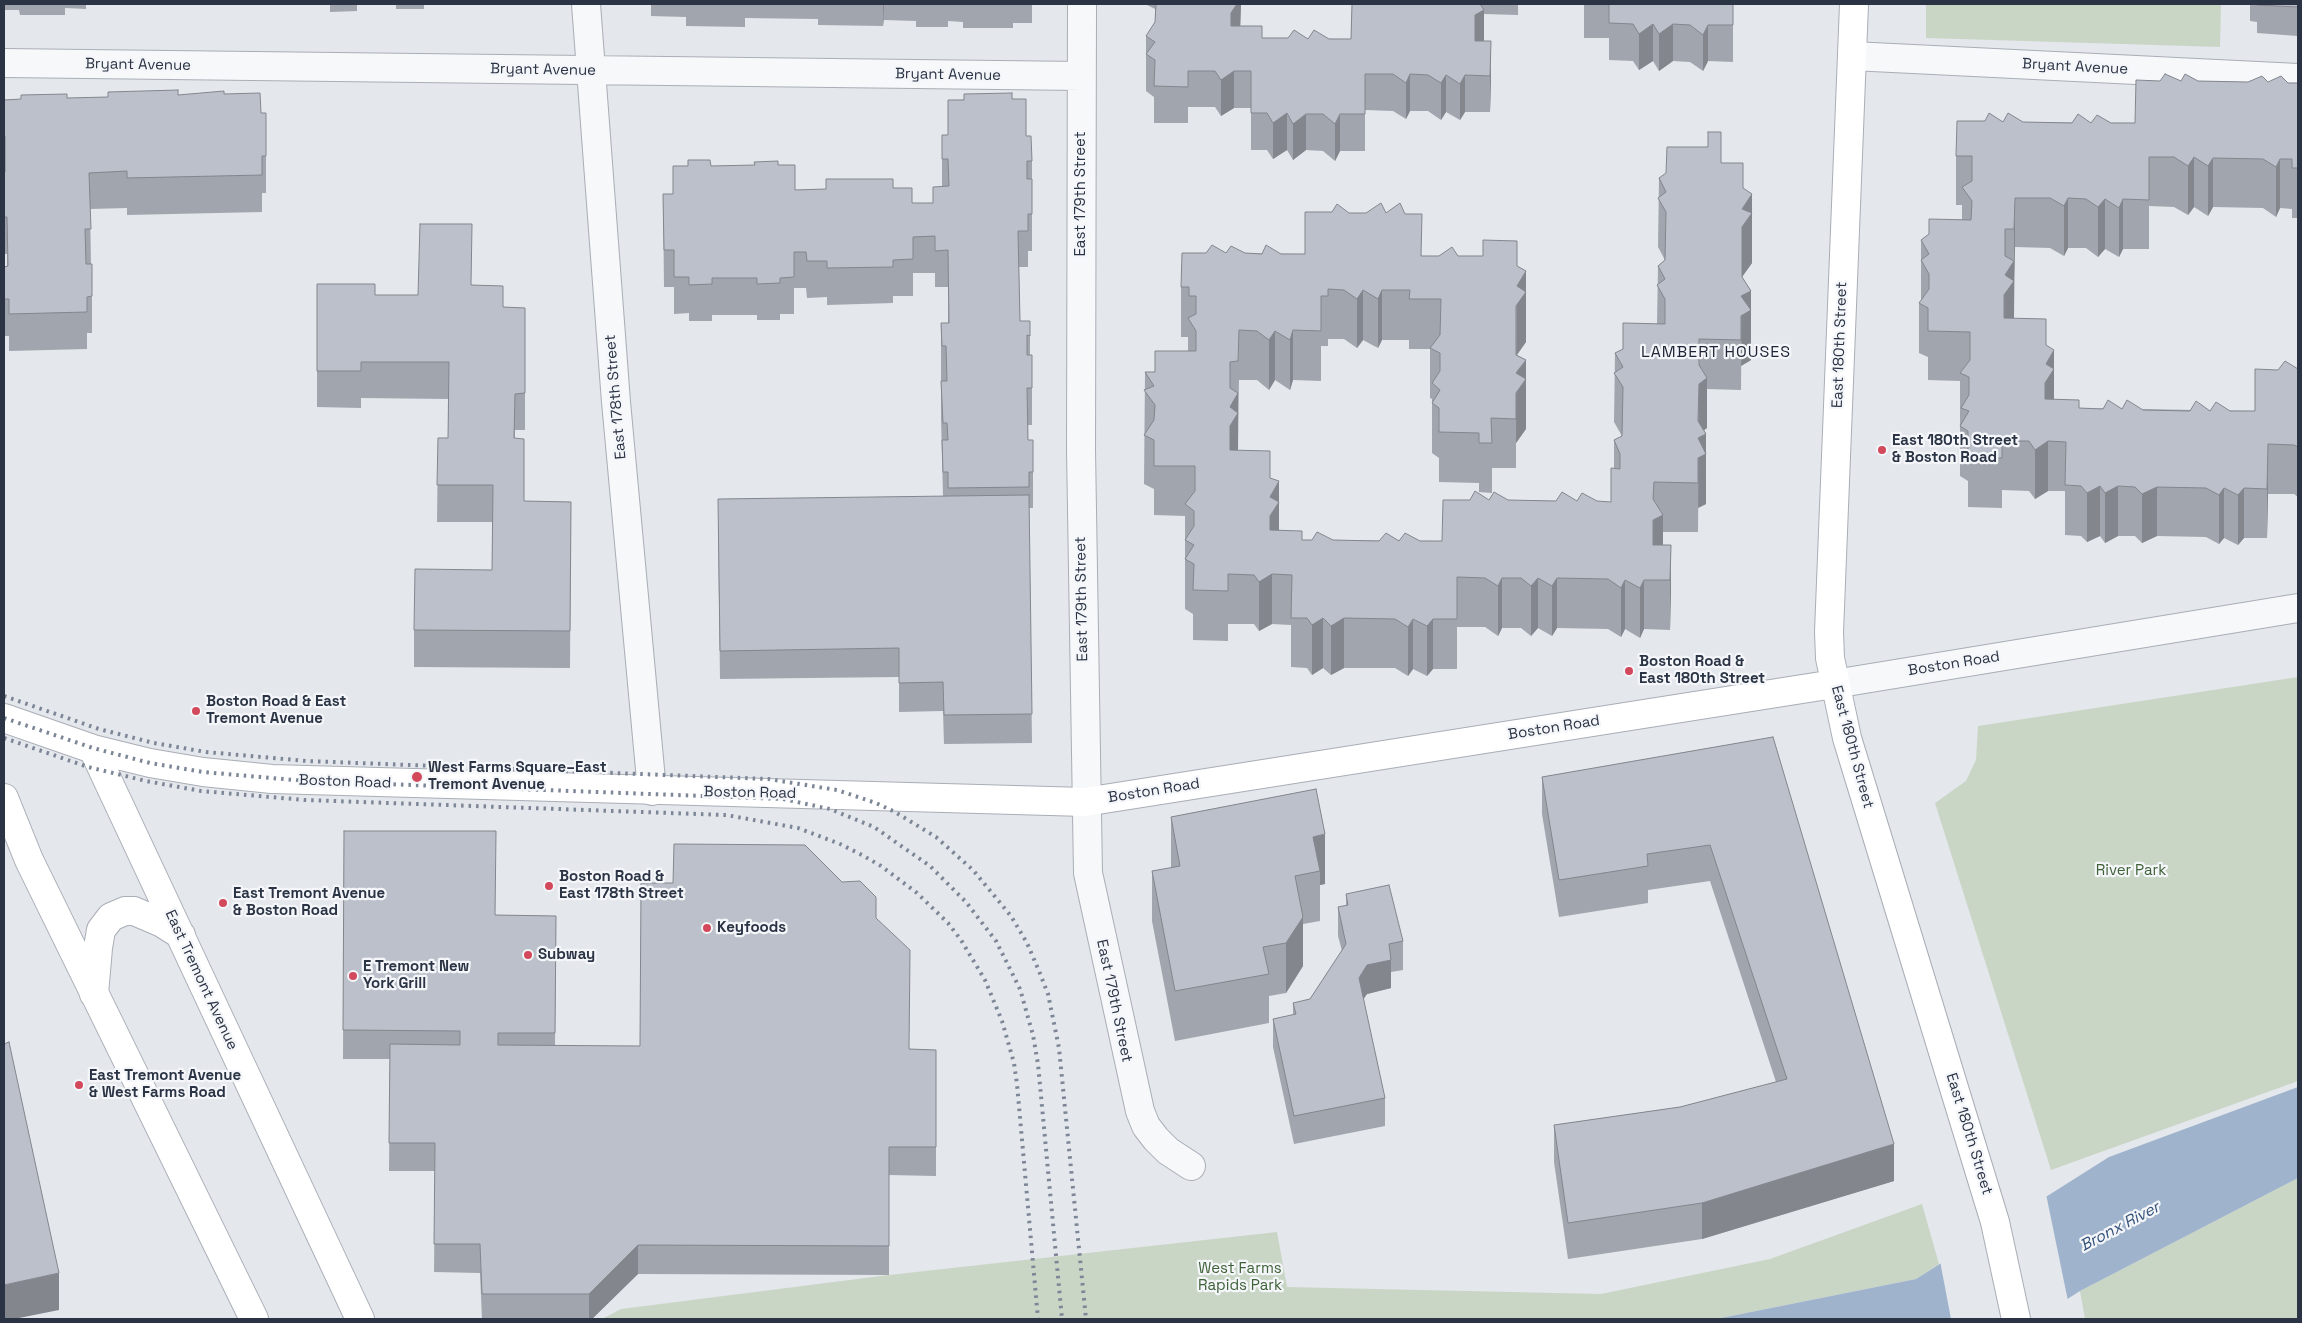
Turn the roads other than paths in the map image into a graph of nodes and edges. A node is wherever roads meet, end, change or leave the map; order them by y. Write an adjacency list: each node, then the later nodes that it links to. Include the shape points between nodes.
1 (586, 4): 6 (street, East 178th Street)
2 (1082, 4): 7 (street, East 179th Street)
3 (1854, 4): 4 (main road, East 180th Street)
4 (1852, 56): 8 (street, Bryant Avenue); 10 (main road, East 180th Street, via 1829,632)
5 (4, 63): 6 (street, Bryant Avenue)
6 (591, 71): 7 (street, Bryant Avenue); 13 (street, East 178th Street, via 616,402)
7 (1082, 76): 15 (street, East 179th Street, via 1081,450)
8 (2298, 78)
9 (2298, 608): 10 (street, Boston Road)
10 (1834, 684): 15 (main road, Boston Road); 21 (main road, East 180th Street, via 1847,738 1995,1222)
11 (4, 718): 12 (main road, Boston Road)
12 (93, 749): 13 (main road, Boston Road, via 176,768 272,779); 16 (main road, East Tremont Avenue)
13 (652, 790): 15 (main road, Boston Road)
14 (4, 798): 17 (main road, via 29,860)
15 (1085, 802): 18 (street, East 179th Street, via 1088,873 1140,1110 1156,1139)
16 (181, 935): 17 (main road, via 134,911 111,917 105,922 100,939); 20 (main road, East Tremont Avenue)
17 (94, 995): 19 (main road)
18 (1191, 1166)
19 (254, 1319)
20 (360, 1319)
21 (2016, 1319)

